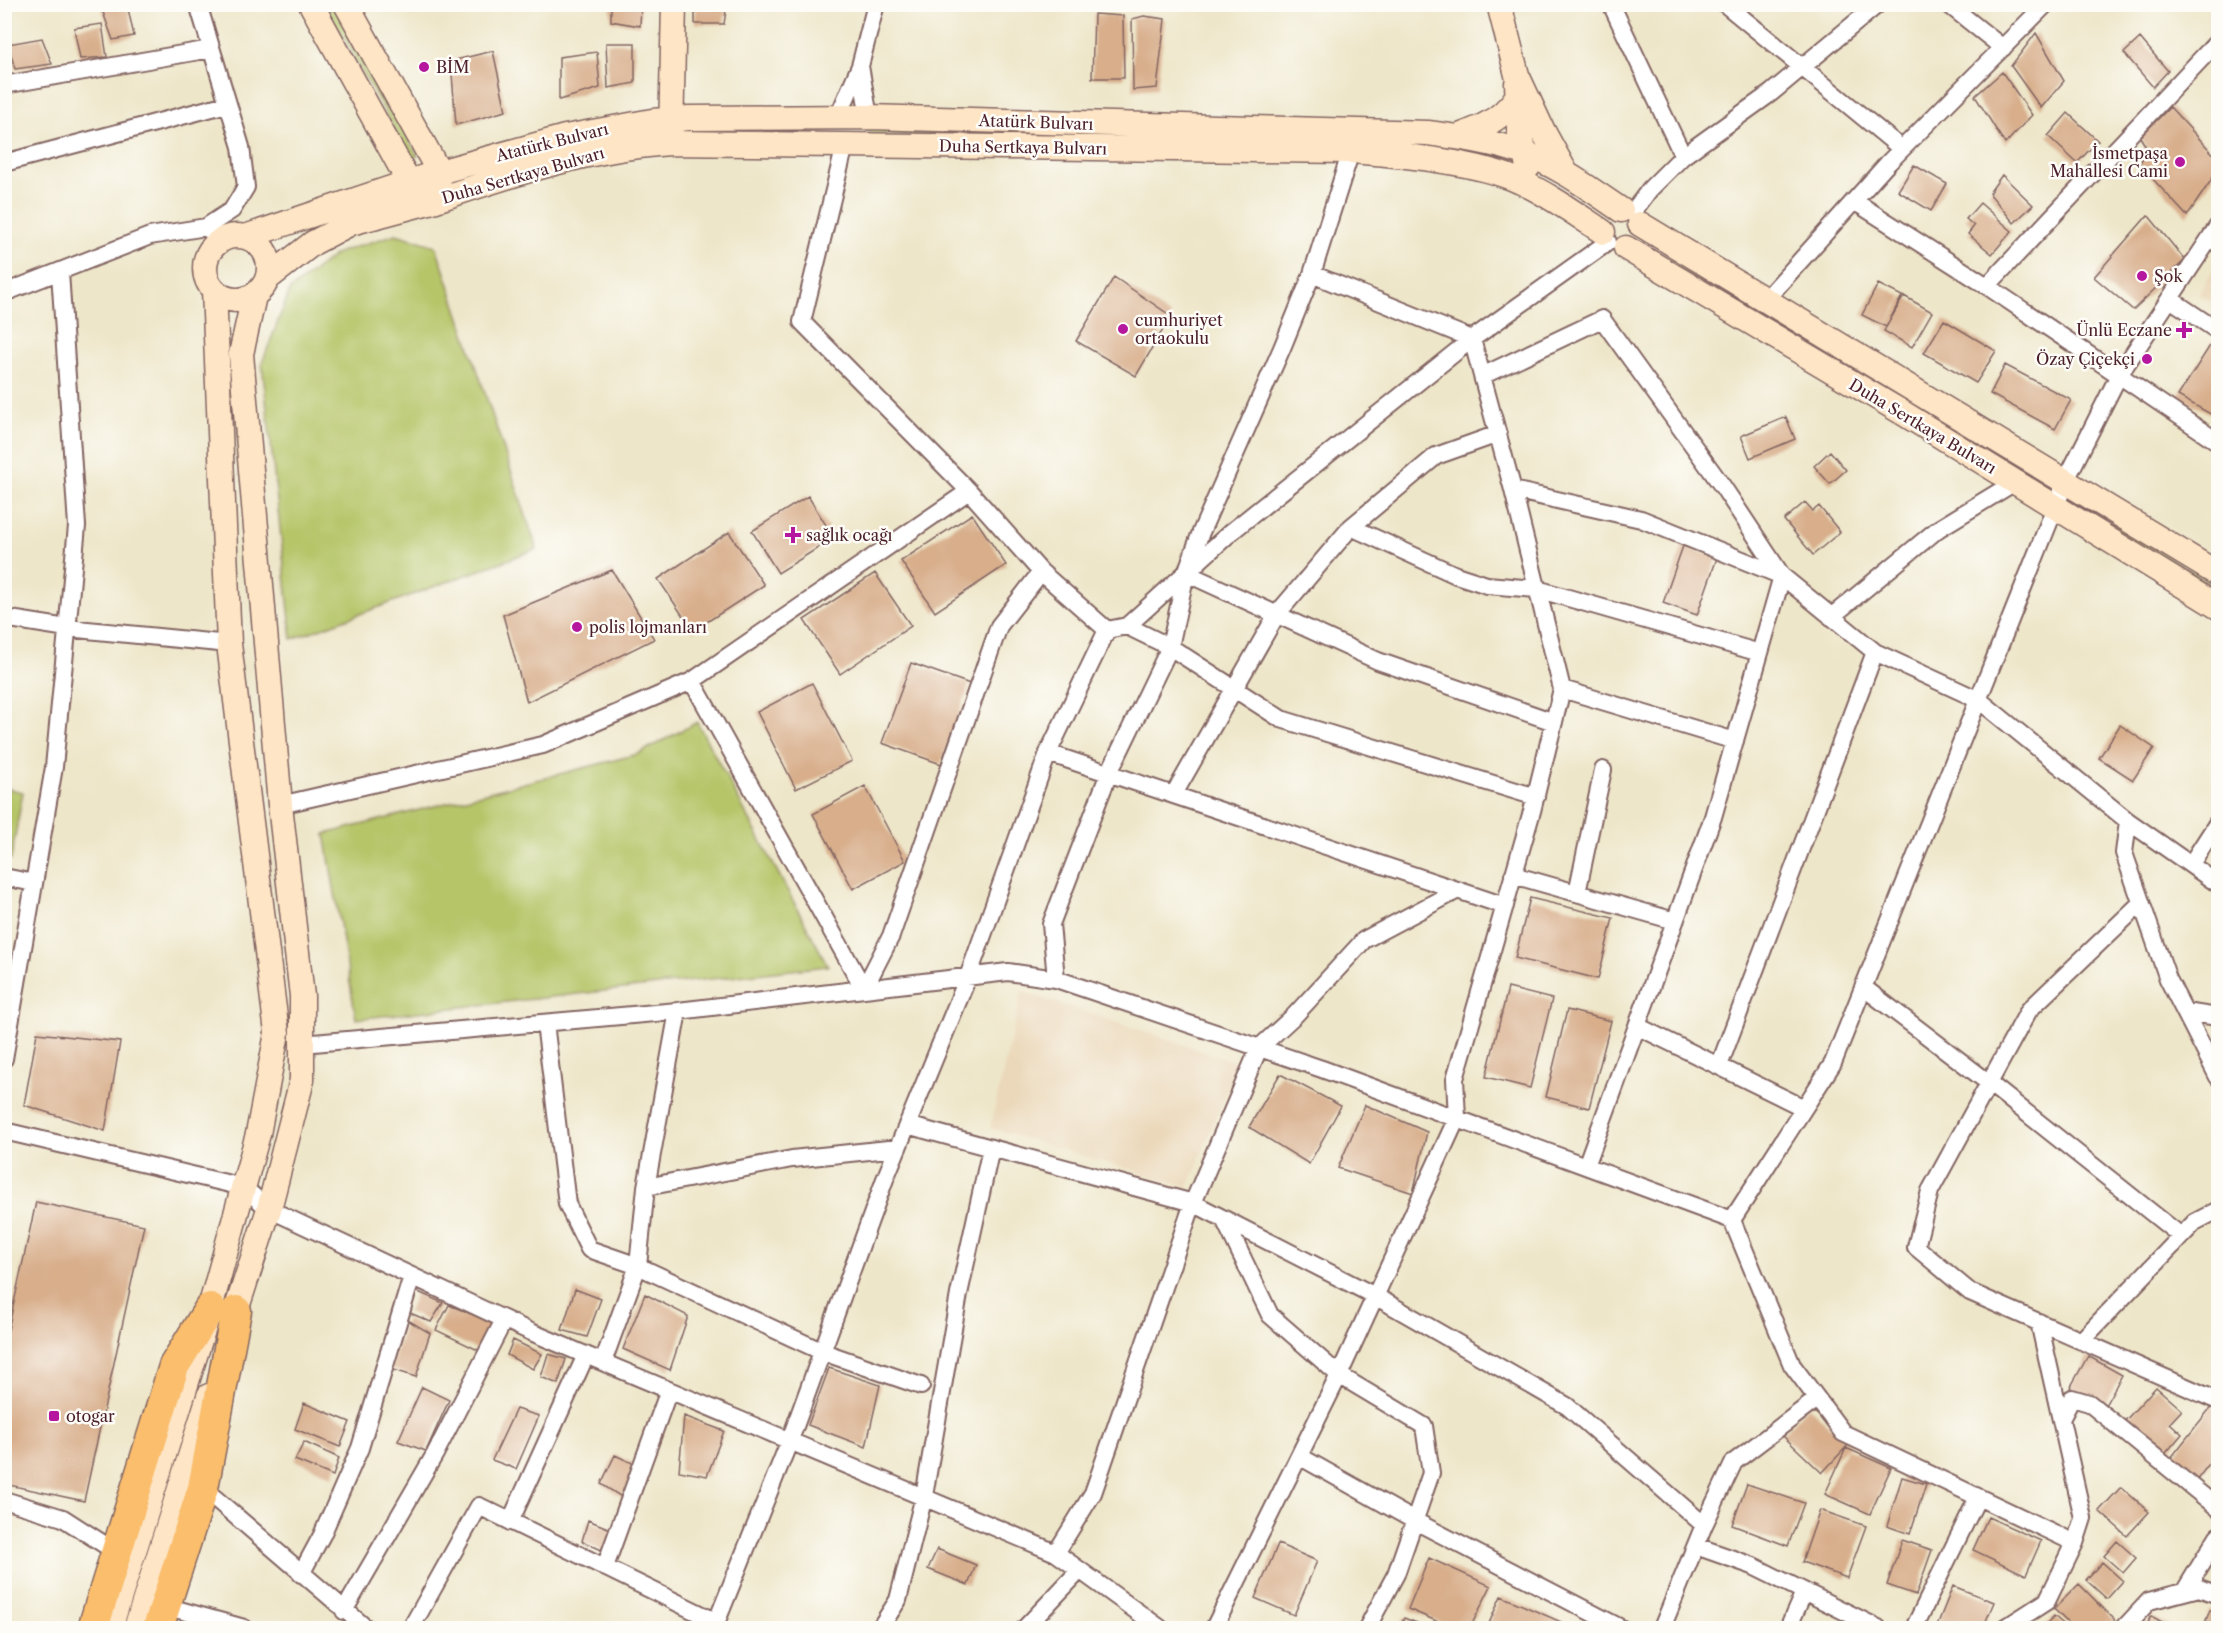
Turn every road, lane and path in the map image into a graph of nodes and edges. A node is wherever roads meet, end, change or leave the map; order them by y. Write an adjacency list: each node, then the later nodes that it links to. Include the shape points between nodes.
1 (198, 4): 14 (street)
2 (311, 4): 32 (main road)
3 (346, 4): 30 (main road)
4 (674, 4): 22 (main road)
5 (876, 4): 15 (street)
6 (1499, 4): 18 (main road)
7 (1611, 4): 28 (street)
8 (1725, 4): 16 (street)
9 (1878, 4): 16 (street)
10 (1948, 4): 13 (street)
11 (2046, 4): 13 (street)
12 (2218, 41): 43 (street)
13 (2003, 48): 25 (street)
14 (211, 49): 17 (street); 19 (street)
15 (860, 66): 20 (street); 21 (street)
16 (1801, 68): 25 (street); 28 (street)
17 (4, 85)
18 (1517, 87): 23 (main road, via 1503,116); 27 (main road); 31 (main road)
19 (227, 104): 29 (street); 38 (street, via 241,147 246,187)
20 (838, 117): 21 (main road, Atatürk Bulvarı); 22 (main road, Atatürk Bulvarı); 24 (main road)
21 (869, 117): 23 (main road, Atatürk Bulvarı); 24 (main road)
22 (671, 131): 24 (main road, Duha Sertkaya Bulvarı); 30 (main road, Atatürk Bulvarı, via 630,124 565,137); 34 (main road, Duha Sertkaya Bulvarı)
23 (1457, 137): 27 (main road, Atatürk Bulvarı)
24 (845, 145): 26 (main road, Duha Sertkaya Bulvarı); 57 (street, via 802,322)
25 (1902, 149): 35 (street)
26 (1351, 151): 33 (main road, Duha Sertkaya Bulvarı, via 1462,165 1498,173); 42 (street)
27 (1524, 153): 31 (main road, Atatürk Bulvarı); 33 (main road)
28 (1683, 156): 36 (street, via 1650,189)
29 (4, 164)
30 (439, 172): 32 (main road, Atatürk Bulvarı); 34 (main road)
31 (1566, 173): 36 (main road, Atatürk Bulvarı)
32 (409, 182): 34 (main road); 39 (main road, Atatürk Bulvarı)
33 (1533, 188): 40 (main road, Duha Sertkaya Bulvarı)
34 (433, 201): 44 (main road, Duha Sertkaya Bulvarı, via 351,223 314,243)
35 (1854, 201): 43 (street); 47 (street)
36 (1631, 216): 40 (main road, via 1609,215 1606,220); 40 (main road, via 1640,236 1632,246); 47 (main road, Duha Sertkaya Bulvarı)
37 (2218, 226): 48 (street)
38 (214, 234): 39 (main road); 41 (street, via 150,236); 45 (main road, via 205,263 206,278)
39 (245, 237): 44 (main road, via 260,245 269,261)
40 (1613, 240): 50 (street); 56 (main road, Duha Sertkaya Bulvarı)
41 (60, 272): 46 (street); 71 (street, via 77,526)
42 (1312, 274): 50 (street); 62 (street)
43 (1987, 286): 51 (street)
44 (261, 287): 45 (main road, via 233,300); 88 (main road, via 241,354)
45 (214, 290): 73 (main road)
46 (4, 293)
47 (1766, 299): 55 (main road, Duha Sertkaya Bulvarı)
48 (2170, 299): 49 (street); 51 (street)
49 (2218, 331)
50 (1472, 339): 52 (street); 62 (street, via 1240,524)
51 (2119, 375): 54 (street); 55 (street)
52 (1482, 376): 53 (street); 64 (street, via 1602,319)
53 (1498, 434): 58 (street); 60 (street, via 1436,456)
54 (2218, 442)
55 (2066, 480): 59 (street); 63 (main road, Duha Sertkaya Bulvarı)
56 (2015, 482): 59 (main road, Duha Sertkaya Bulvarı); 68 (street, via 1938,529)
57 (969, 490): 61 (street); 77 (street)
58 (1513, 490): 64 (street, via 1641,519); 65 (street)
59 (2055, 507): 66 (main road, Duha Sertkaya Bulvarı); 80 (street)
60 (1351, 527): 65 (street, via 1456,575 1487,585); 67 (street)
61 (1041, 572): 72 (street); 104 (street, via 999,626 891,936)
62 (1186, 573): 67 (street); 70 (street); 74 (street)
63 (2218, 574)
64 (1782, 576): 68 (street); 76 (street)
65 (1537, 589): 76 (street); 79 (street)
66 (2218, 607)
67 (1277, 614): 78 (street); 81 (street, via 1378,661)
68 (1831, 617): 75 (street)
69 (4, 618): 71 (street)
70 (1127, 626): 72 (street); 74 (street)
71 (67, 628): 73 (street); 94 (street, via 54,767)
72 (1107, 630): 83 (street)
73 (229, 644): 123 (main road, via 277,1033 258,1134)
74 (1170, 647): 78 (street); 85 (street)
75 (1875, 652): 80 (street); 113 (street)
76 (1760, 653): 82 (street)
77 (692, 681): 88 (street, via 543,745); 104 (street)
78 (1233, 688): 86 (street); 87 (street, via 1281,719)
79 (1562, 689): 81 (street); 82 (street)
80 (1979, 700): 89 (street); 103 (street)
81 (1554, 722): 87 (street)
82 (1735, 741): 100 (street, via 1713,817)
83 (1048, 753): 85 (street); 101 (street)
84 (1604, 770): 97 (street)
85 (1109, 773): 86 (street); 102 (street, via 1051,924)
86 (1174, 794): 96 (street)
87 (1536, 797): 92 (street)
88 (280, 805): 110 (main road, via 302,996)
89 (2128, 821): 91 (street); 98 (street, via 2124,853)
90 (2218, 822): 91 (street)
91 (2191, 864): 95 (street)
92 (1513, 875): 97 (street); 99 (street)
93 (4, 877): 94 (street)
94 (34, 883): 112 (street)
95 (2218, 884)
96 (1458, 890): 99 (street); 111 (street, via 1364,940)
97 (1577, 893): 100 (street)
98 (2141, 903): 106 (street, via 2168,979); 115 (street, via 2029,1010)
99 (1505, 906): 117 (street, via 1455,1079)
100 (1675, 921): 109 (street)
101 (968, 977): 102 (street, via 1008,972); 104 (street); 118 (street)
102 (1056, 979): 111 (street)
103 (1863, 987): 115 (street); 116 (street, via 1833,1063)
104 (864, 989): 105 (street)
105 (678, 1011): 108 (street); 124 (street)
106 (2185, 1012): 107 (street); 114 (street)
107 (2218, 1017)
108 (545, 1023): 110 (street); 131 (street, via 567,1204 589,1249)
109 (1637, 1026): 113 (street); 122 (street)
110 (302, 1044): 126 (main road, via 302,1080)
111 (1259, 1048): 117 (street); 125 (street)
112 (4, 1059)
113 (1719, 1066): 116 (street)
114 (2218, 1077)
115 (1989, 1083): 130 (street); 136 (street, via 1930,1191 1916,1247 1970,1292)
116 (1804, 1108): 129 (street)
117 (1457, 1118): 122 (street); 133 (street)
118 (907, 1125): 120 (street); 121 (street)
119 (4, 1131): 123 (street)
120 (898, 1148): 124 (street, via 792,1159); 138 (street)
121 (991, 1148): 125 (street); 150 (street, via 959,1294)
122 (1586, 1166): 129 (street)
123 (243, 1187): 126 (street); 134 (main road)
124 (646, 1188): 131 (street)
125 (1193, 1203): 128 (street); 161 (street, via 1093,1493)
126 (269, 1209): 132 (street); 134 (main road)
127 (2218, 1210): 130 (street, via 2195,1222)
128 (1224, 1219): 133 (street); 141 (street, via 1270,1316)
129 (1732, 1220): 144 (street, via 1792,1365)
130 (2181, 1236): 137 (street)
131 (638, 1266): 138 (street); 140 (street)
132 (412, 1276): 135 (street); 164 (street, via 360,1448)
133 (1375, 1296): 141 (street); 156 (street, via 1567,1406)
134 (223, 1309): 149 (highway); 160 (highway, via 174,1366); 173 (main road); 174 (main road)
135 (504, 1320): 139 (street); 168 (street, via 435,1454)
136 (2039, 1322): 137 (street); 146 (street)
137 (2081, 1341): 145 (street)
138 (823, 1352): 142 (street); 147 (street)
139 (586, 1355): 140 (street); 155 (street)
140 (603, 1362): 143 (street)
141 (1339, 1375): 148 (street); 154 (street, via 1424,1426 1431,1473)
142 (921, 1386)
143 (669, 1390): 147 (street); 162 (street)
144 (1818, 1399): 151 (street, via 1843,1433); 156 (street, via 1734,1462)
145 (2218, 1401)
146 (2061, 1419): 153 (street, via 2072,1398 2089,1403); 158 (street, via 2083,1518)
147 (790, 1440): 150 (street); 171 (street)
148 (1299, 1456): 154 (street); 181 (street)
149 (203, 1488): 164 (street); 169 (highway)
150 (924, 1496): 161 (street); 178 (street, via 898,1600)
151 (1978, 1497): 158 (street); 187 (street)
152 (4, 1500): 160 (street, via 63,1518)
153 (2218, 1508)
154 (1414, 1521): 182 (street, via 1396,1574); 183 (street)
155 (510, 1522): 162 (street); 177 (street, via 479,1506)
156 (1704, 1525): 159 (street)
157 (2218, 1536): 166 (street)
158 (2075, 1543): 188 (street, via 2047,1601)
159 (1696, 1546): 165 (street, via 1753,1566); 184 (street)
160 (117, 1552): 172 (highway)
161 (1056, 1553): 163 (street)
162 (605, 1567): 171 (street)
163 (1080, 1570): 170 (street); 179 (street)
164 (301, 1574): 168 (street)
165 (1804, 1592): 185 (street); 186 (street)
166 (2184, 1592): 167 (street, via 2199,1588); 189 (street, via 2149,1601)
167 (2218, 1595)
168 (344, 1611): 176 (street)
169 (162, 1617): 175 (street)
170 (1138, 1622): 180 (street)
171 (716, 1625)
172 (93, 1629)
173 (110, 1629)
174 (136, 1629)
175 (244, 1629)
176 (366, 1629)
177 (411, 1629)
178 (880, 1629)
179 (1025, 1629)
180 (1160, 1629)
181 (1214, 1629)
182 (1367, 1629)
183 (1621, 1629)
184 (1662, 1629)
185 (1788, 1629)
186 (1878, 1629)
187 (1914, 1629)
188 (2005, 1629)
189 (2124, 1629)

